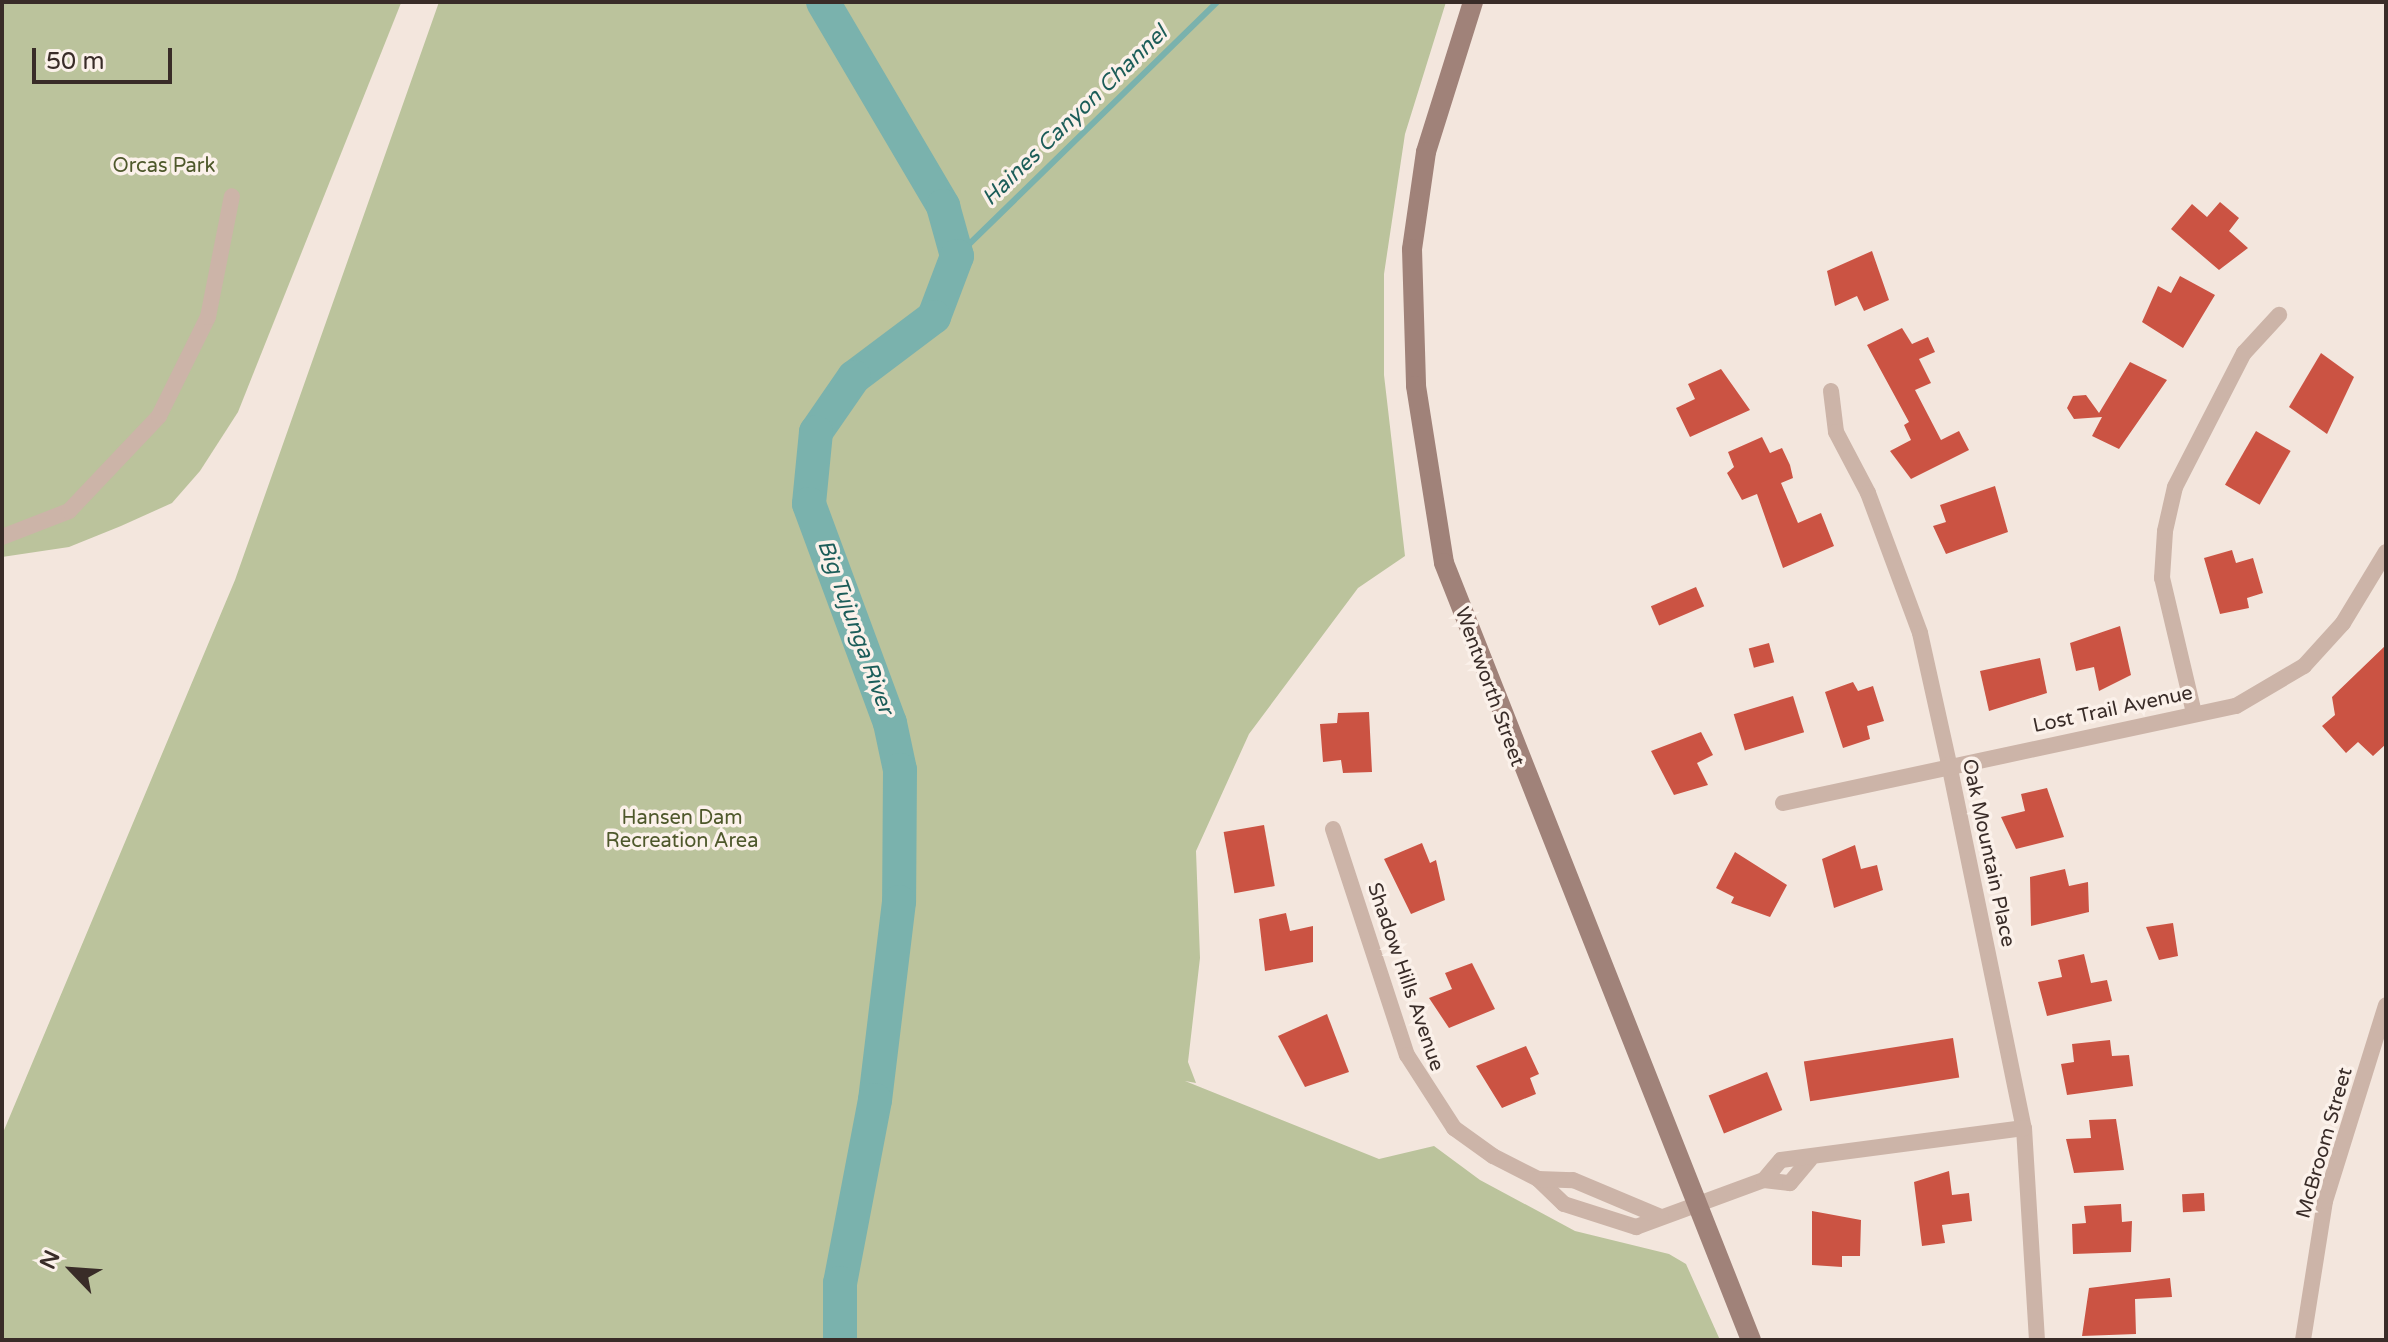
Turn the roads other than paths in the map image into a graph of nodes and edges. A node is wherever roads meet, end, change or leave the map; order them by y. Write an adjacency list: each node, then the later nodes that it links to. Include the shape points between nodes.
1 (1473, 2): 15 (main road, Wentworth Street, via 1426,152 1412,249 1416,386 1444,563)
2 (232, 196): 5 (street, via 208,317 159,416 69,511)
3 (2279, 315): 7 (street, via 2244,353 2175,487 2165,531 2162,578)
4 (1831, 391): 8 (street, Oak Mountain Place, via 1836,432 1868,493 1920,633)
5 (2, 537)
6 (2386, 552): 7 (street, Lost Trail Avenue, via 2343,623 2304,666 2236,706)
7 (2194, 713): 8 (street, Lost Trail Avenue)
8 (1949, 764): 9 (street, Lost Trail Avenue); 12 (street, Oak Mountain Place)
9 (1783, 803)
10 (1333, 829): 13 (street, Shadow Hills Avenue, via 1425,1092 1454,1128)
11 (2386, 1005): 20 (street, McBroom Street, via 2325,1201)
12 (2024, 1128): 15 (street, Shadow Hills Avenue, via 1781,1160 1764,1180); 19 (street, Oak Mountain Place)
13 (1538, 1179): 14 (street, Shadow Hills Avenue); 16 (street, Shadow Hills Avenue)
14 (1594, 1189): 16 (street, via 1582,1198); 17 (street, Shadow Hills Avenue)
15 (1694, 1204): 17 (street, Shadow Hills Avenue); 18 (main road, Wentworth Street)
16 (1585, 1212): 17 (street, Shadow Hills Avenue, via 1636,1227)
17 (1661, 1217)
18 (1751, 1340)
19 (2037, 1340)
20 (2303, 1340)

